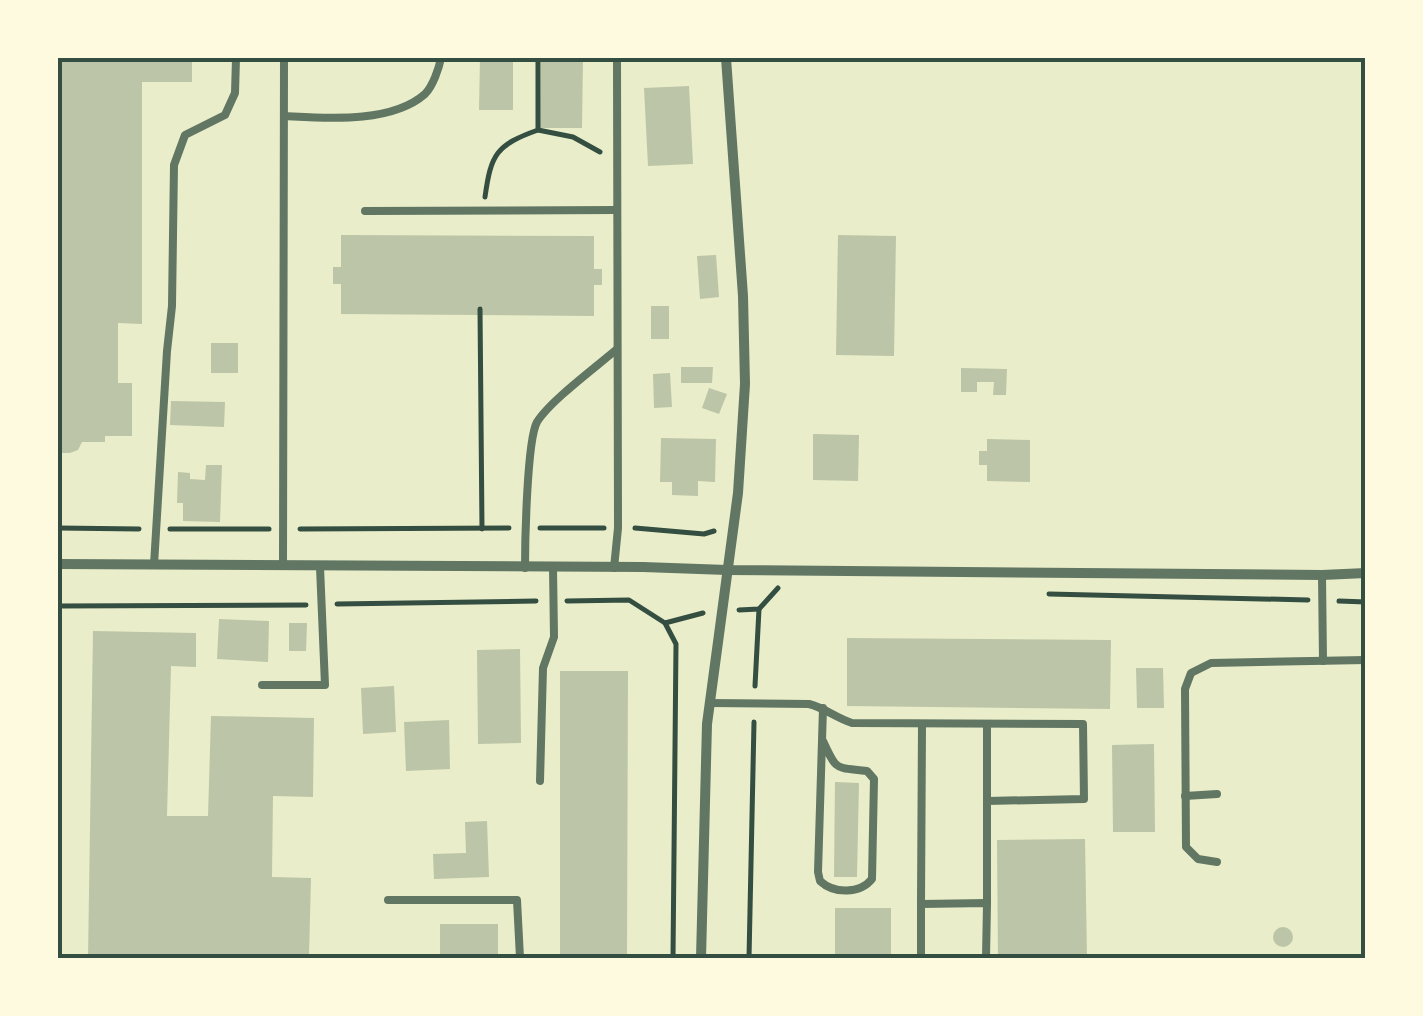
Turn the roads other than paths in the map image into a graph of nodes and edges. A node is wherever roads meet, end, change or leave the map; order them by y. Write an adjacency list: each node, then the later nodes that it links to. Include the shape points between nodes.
1 (236, 58): 11 (lane, via 235,93 225,116 185,135 174,165 172,306)
2 (284, 58): 6 (lane)
3 (441, 58): 6 (lane, via 427,92 398,110)
4 (616, 58): 7 (lane)
5 (726, 58): 17 (street, via 745,357)
6 (284, 116): 12 (lane)
7 (617, 210): 8 (lane); 9 (lane)
8 (365, 211)
9 (617, 348): 14 (lane, via 534,428); 16 (lane)
10 (58, 564): 11 (street)
11 (154, 565): 12 (street)
12 (282, 566): 13 (street)
13 (320, 566): 14 (street); 22 (lane, via 325,685)
14 (525, 568): 15 (street)
15 (552, 568): 16 (street); 28 (lane, via 554,637 543,668)
16 (614, 568): 17 (street)
17 (727, 570): 19 (street); 23 (street)
18 (1363, 574): 19 (street)
19 (1322, 575): 20 (lane)
20 (1323, 660): 21 (lane); 30 (lane, via 1211,663 1191,672 1185,690)
21 (1366, 660)
22 (262, 685)
23 (709, 703): 24 (lane); 37 (street)
24 (824, 708): 25 (lane, via 852,723); 27 (lane)
25 (922, 724): 26 (lane); 35 (lane)
26 (987, 724): 31 (lane); 31 (lane, via 1083,724 1084,799)
27 (822, 741): 27 (lane, via 820,881 857,890 872,879 874,779 867,771 842,770)
28 (540, 781)
29 (1217, 794): 30 (lane)
30 (1186, 796): 32 (lane, via 1186,846 1198,859)
31 (987, 801): 34 (lane)
32 (1217, 862)
33 (388, 900): 36 (lane, via 517,900)
34 (987, 903): 35 (lane); 39 (lane)
35 (921, 904): 38 (lane)
36 (520, 958)
37 (701, 958)
38 (921, 958)
39 (986, 958)

